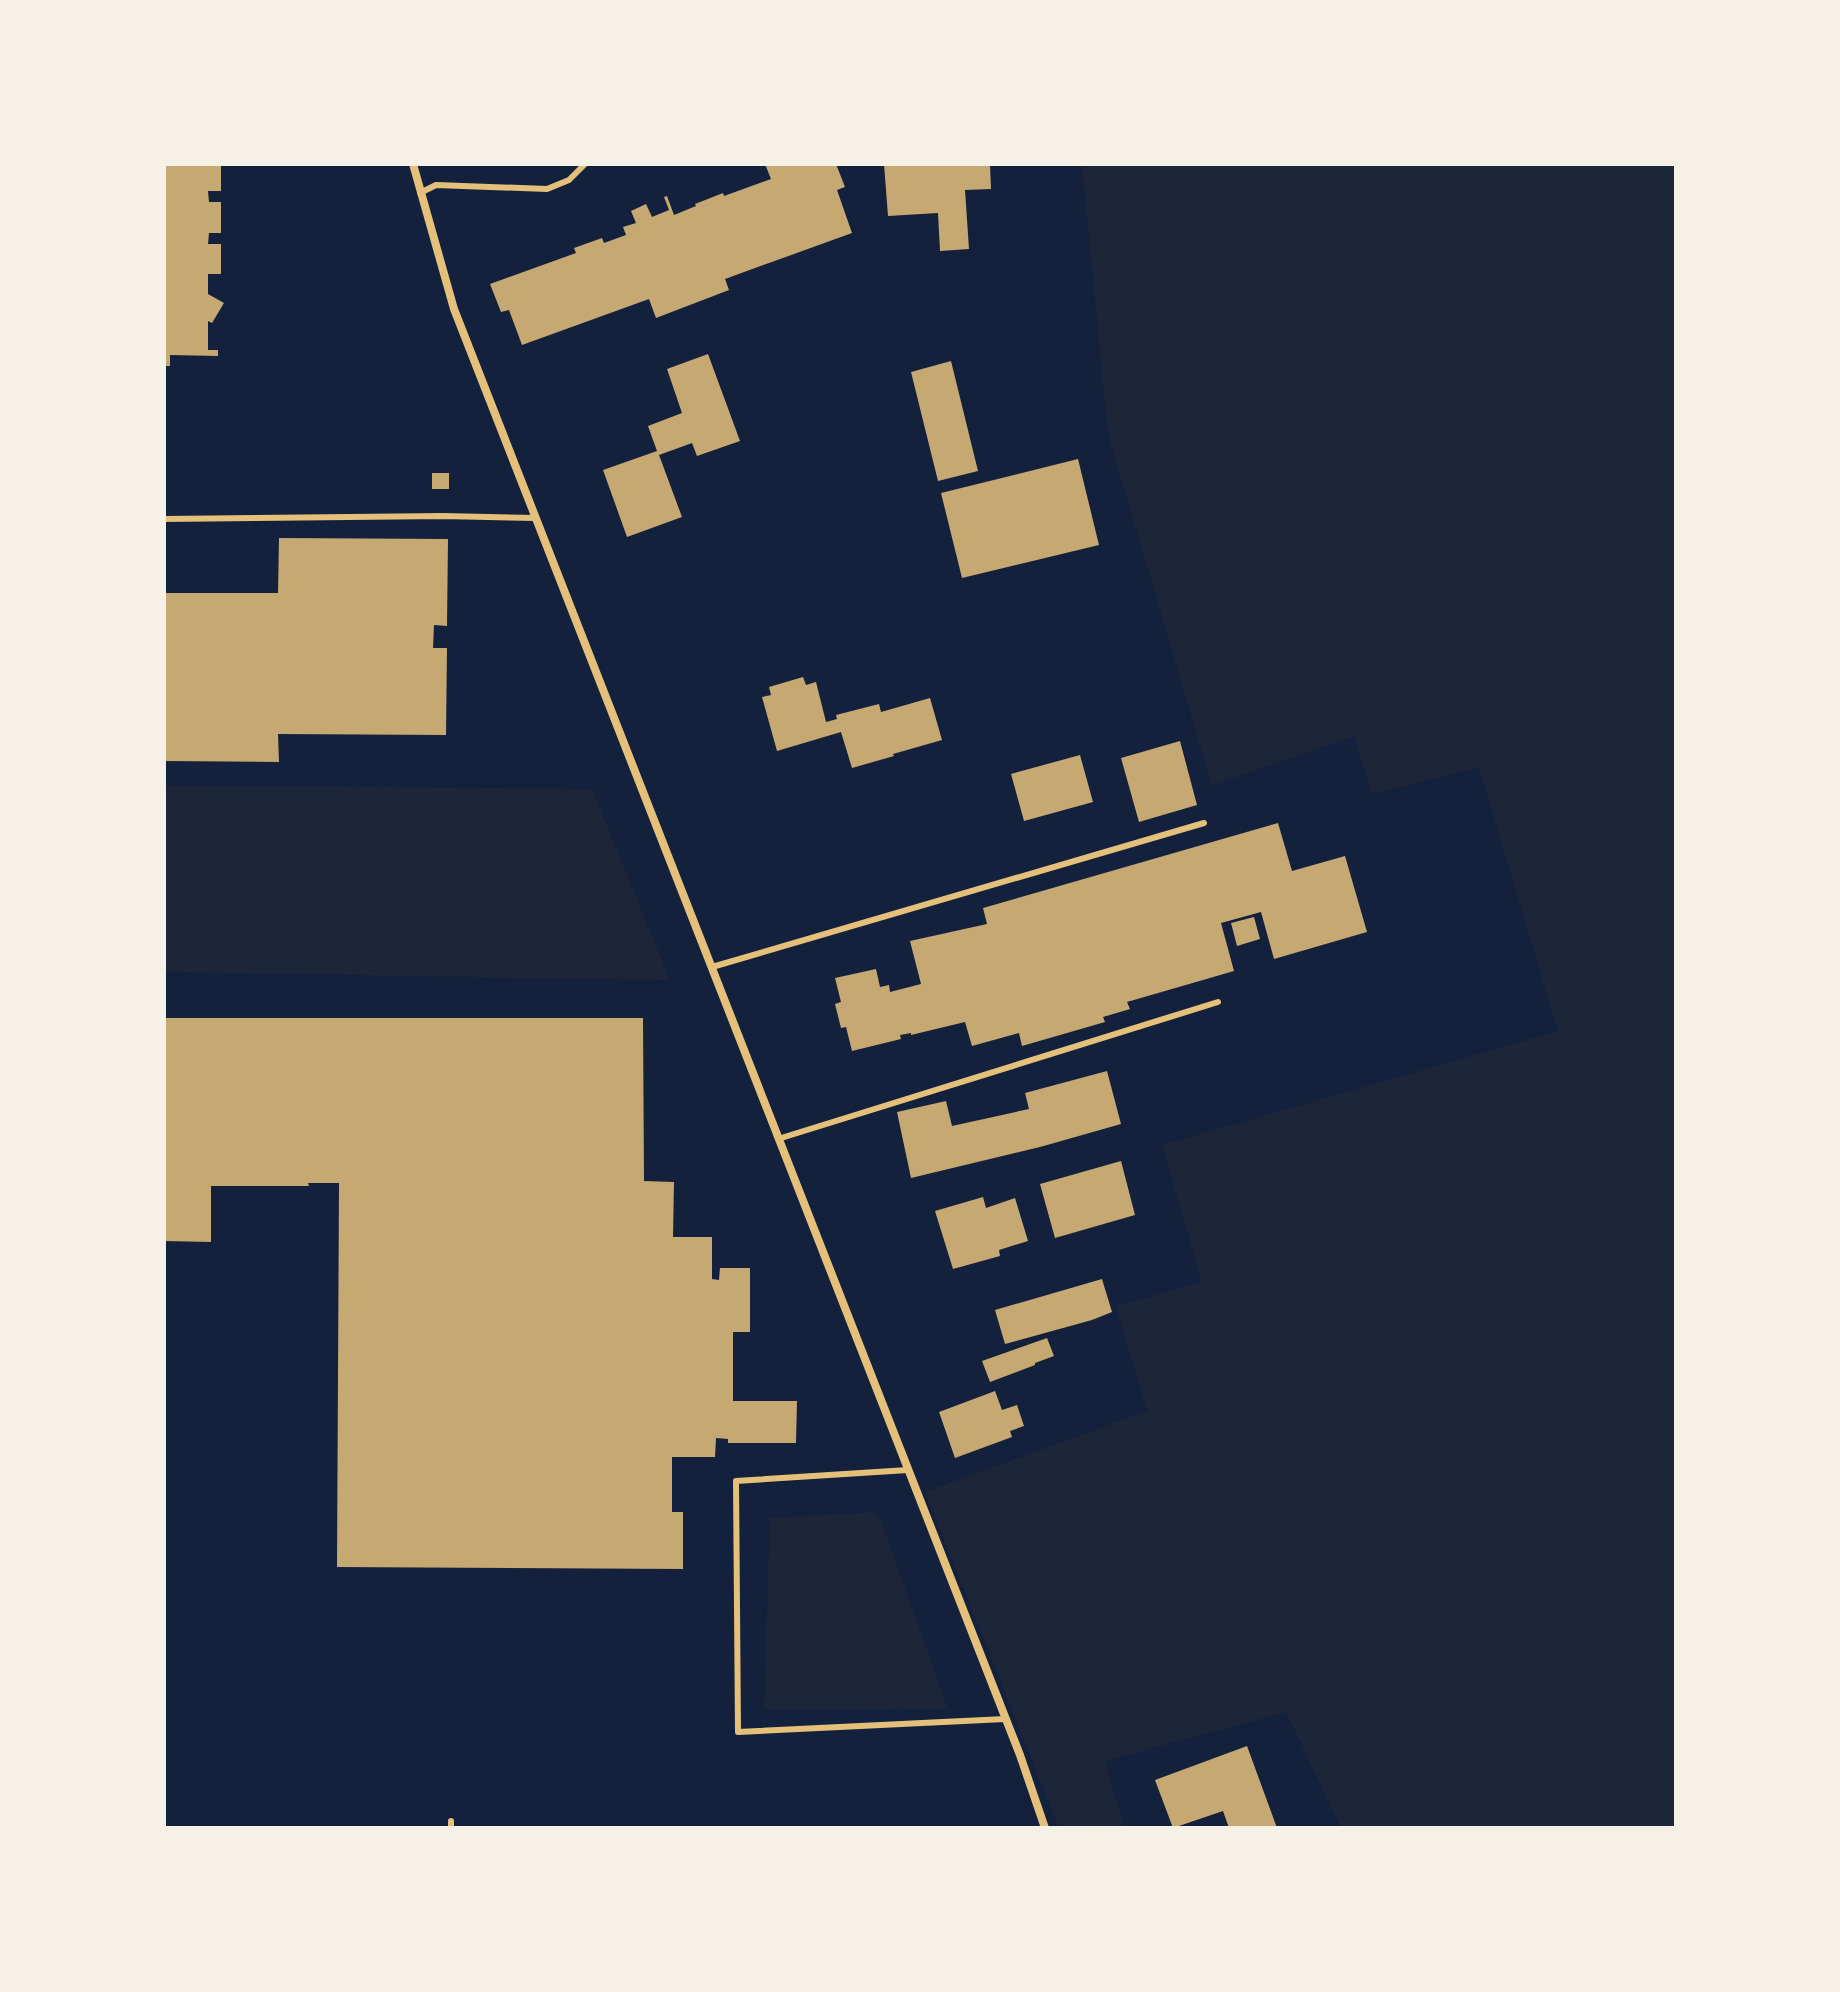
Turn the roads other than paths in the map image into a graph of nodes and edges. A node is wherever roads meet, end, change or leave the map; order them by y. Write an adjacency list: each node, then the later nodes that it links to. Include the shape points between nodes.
1 (413, 164): 3 (street)
2 (585, 164): 3 (lane, via 569,180 547,189 436,185)
3 (420, 193): 4 (street, via 454,309)
4 (536, 518): 5 (lane); 7 (street)
5 (164, 519)
6 (1204, 823): 7 (lane)
7 (712, 967): 9 (street)
8 (1218, 1002): 9 (lane)
9 (778, 1139): 10 (street)
10 (908, 1470): 11 (street); 11 (lane, via 736,1481 738,1732)
11 (1005, 1719): 12 (street)
12 (1045, 1828)

